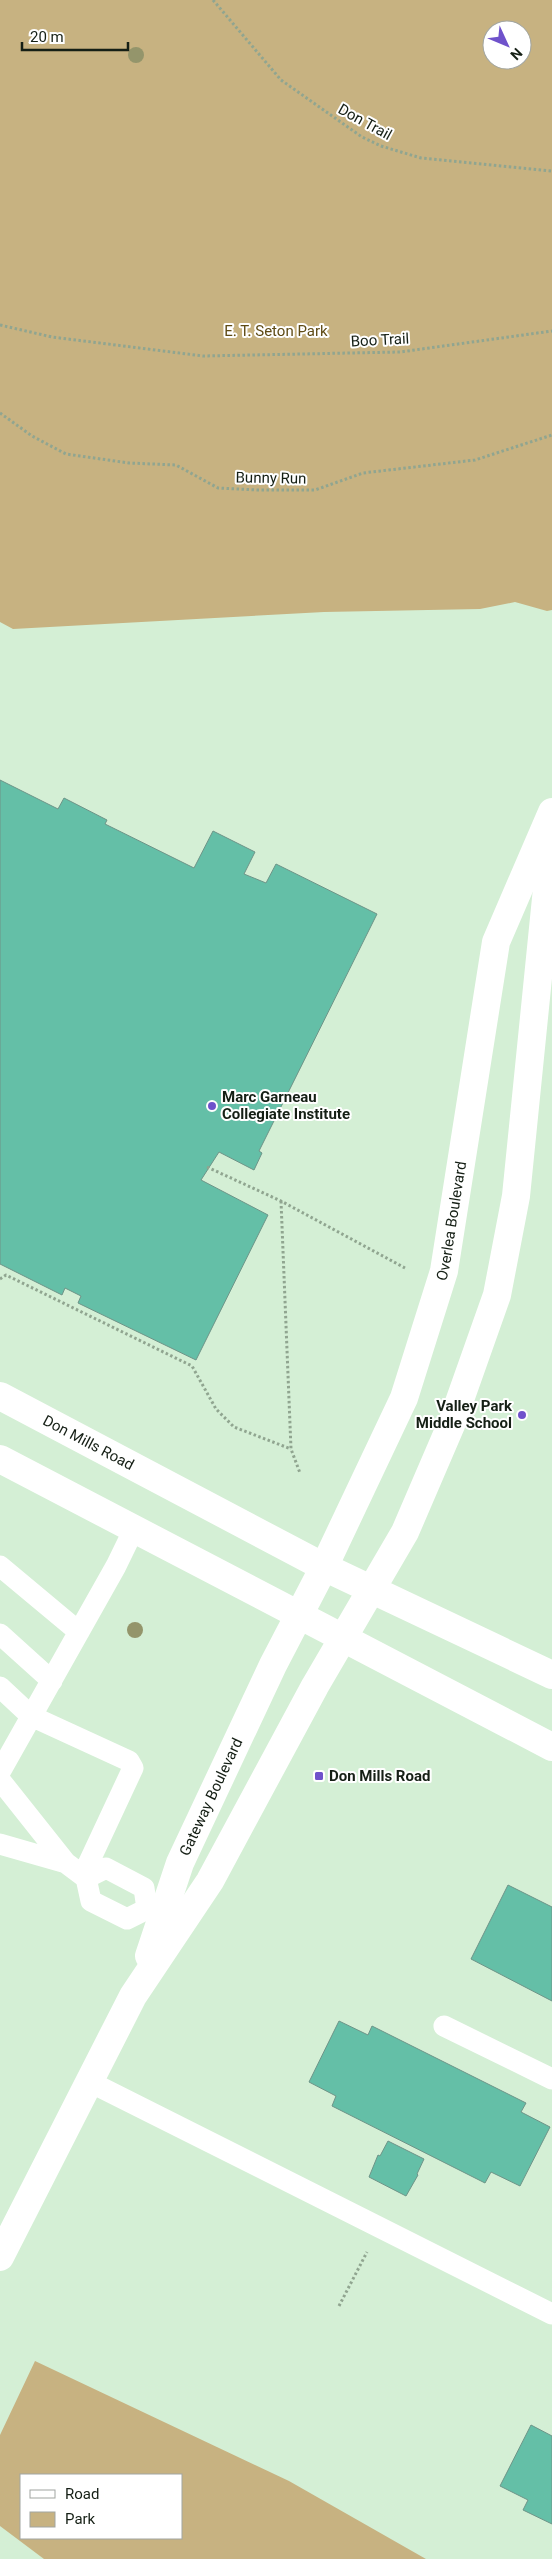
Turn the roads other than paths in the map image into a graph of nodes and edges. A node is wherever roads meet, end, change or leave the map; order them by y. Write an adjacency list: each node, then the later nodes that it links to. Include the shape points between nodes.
1 (552, 812): 7 (main road, Overlea Boulevard, via 496,942 441,1280 404,1398)
2 (552, 839): 8 (main road, via 516,1196 497,1295 451,1426 405,1532)
3 (0, 1396): 7 (main road, Don Mills Road)
4 (0, 1459): 5 (main road)
5 (134, 1529): 9 (main road); 10 (lane)
6 (0, 1566): 10 (lane)
7 (324, 1567): 8 (main road, Don Mills Road); 9 (main road, Overlea Boulevard)
8 (371, 1590): 12 (main road); 13 (main road, Don Mills Road)
9 (300, 1615): 12 (main road); 22 (main road, Gateway Boulevard)
10 (80, 1632): 14 (lane)
11 (0, 1634): 14 (lane)
12 (342, 1638): 17 (main road); 23 (main road, Gateway Boulevard, via 210,1882)
13 (552, 1675)
14 (52, 1681): 16 (lane)
15 (0, 1687): 16 (lane)
16 (32, 1716): 18 (lane); 21 (lane, via 129,1761 133,1768)
17 (552, 1747)
18 (3, 1759)
19 (0, 1780): 21 (lane)
20 (0, 1844): 21 (lane)
21 (78, 1872): 22 (lane, via 106,1868 114,1871 144,1888); 22 (lane, via 92,1901 98,1905 127,1919)
22 (155, 1912): 23 (main road, Gateway Boulevard)
23 (139, 1985): 26 (main road, Gateway Boulevard)
24 (444, 2026): 25 (lane)
25 (552, 2079)
26 (90, 2082): 27 (main road, Gateway Boulevard); 28 (lane)
27 (0, 2257)
28 (552, 2314)

